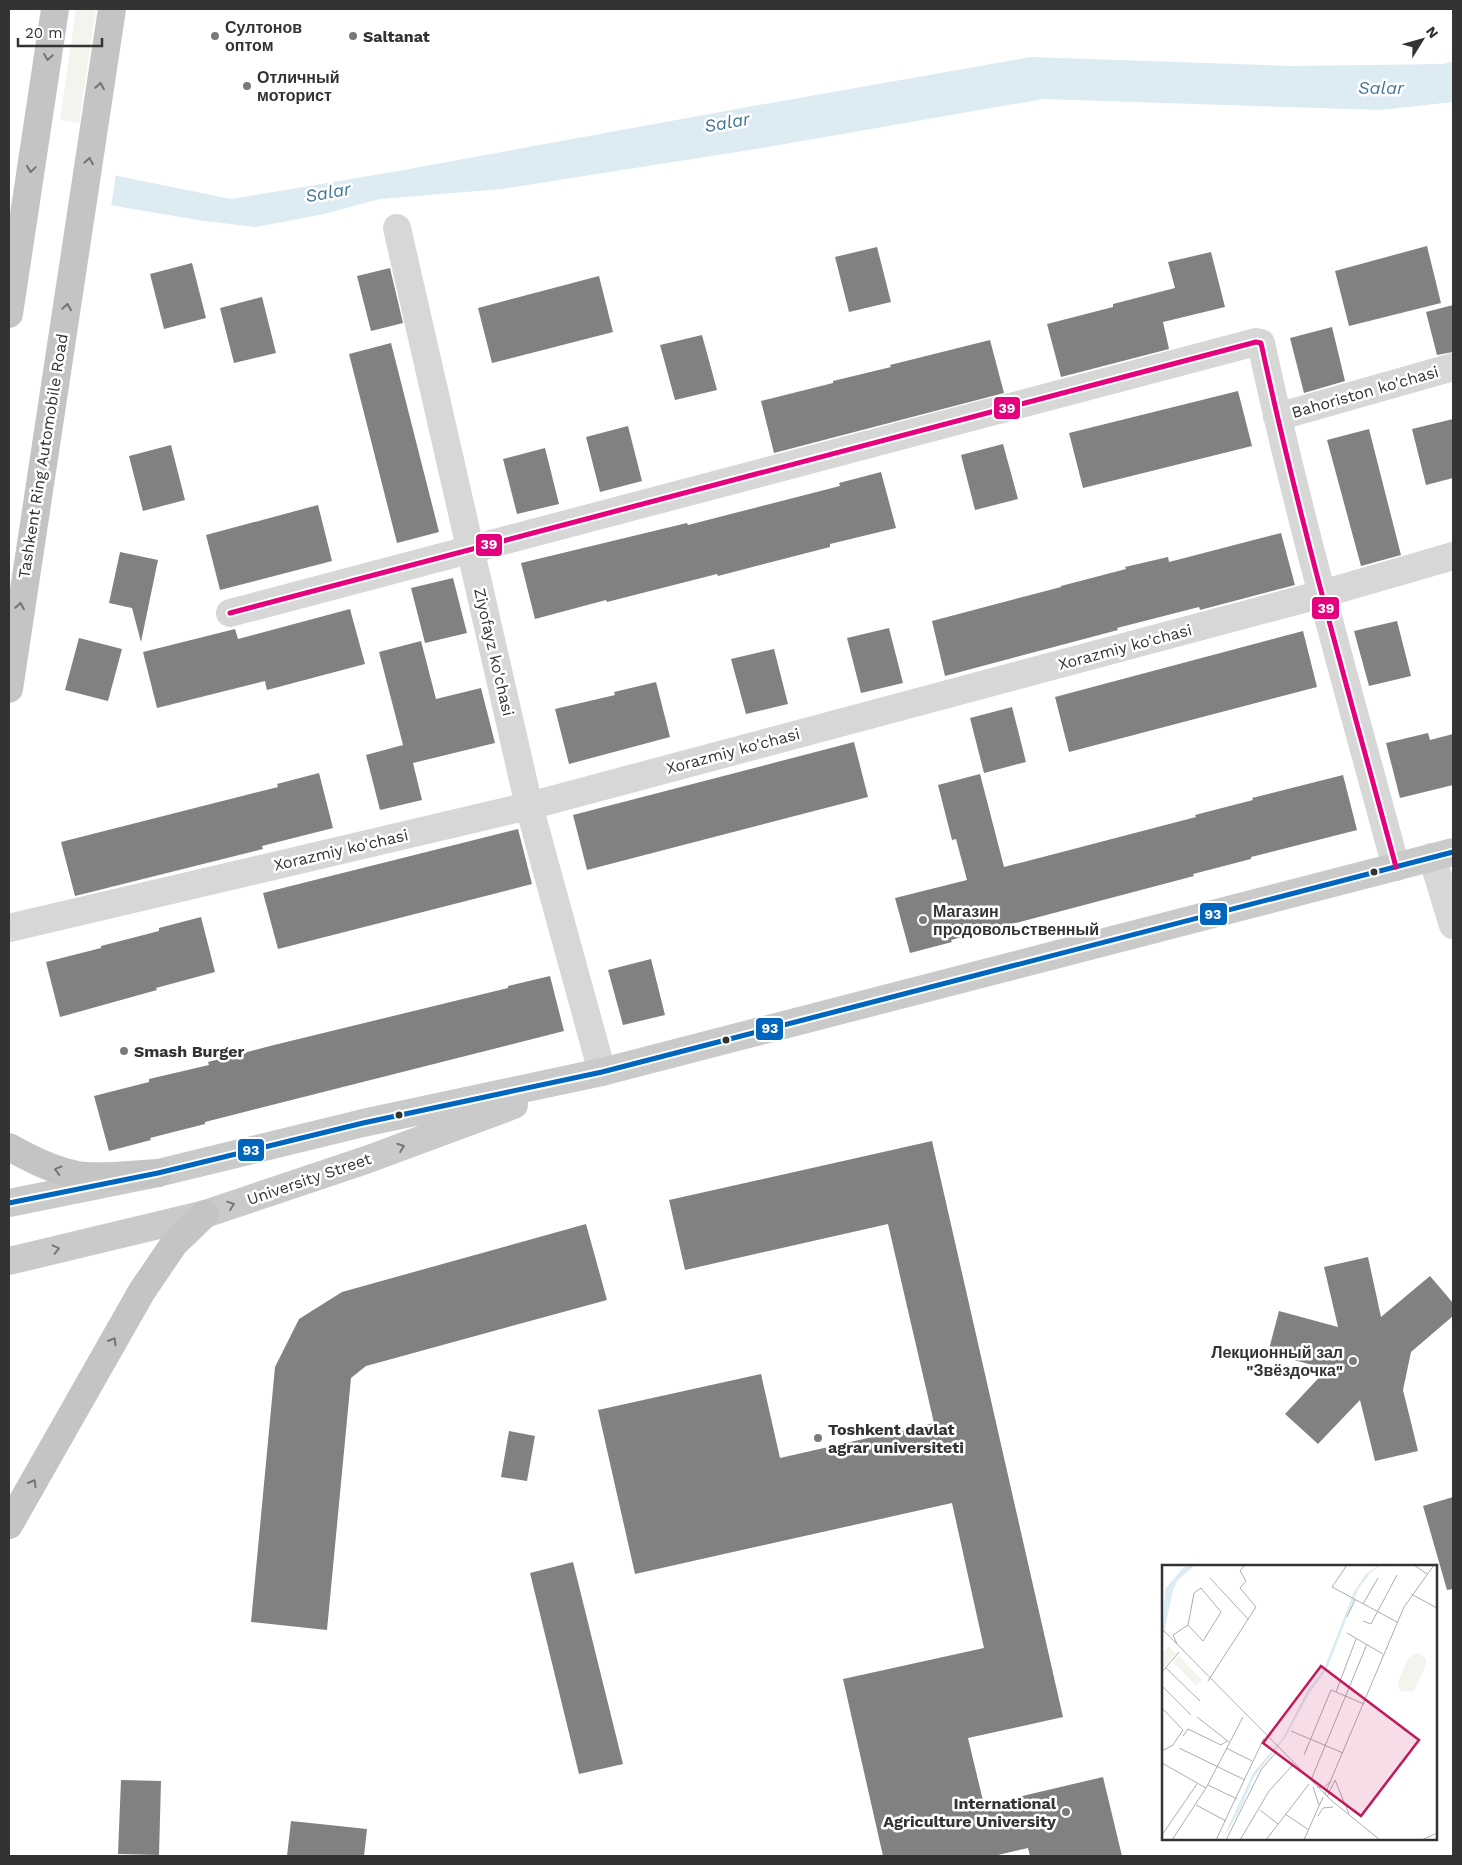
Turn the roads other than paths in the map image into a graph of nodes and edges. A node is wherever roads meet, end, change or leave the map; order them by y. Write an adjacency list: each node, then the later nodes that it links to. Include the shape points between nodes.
1 (55, 9): 4 (highway, one-way to 4, via 24,214)
2 (112, 9): 12 (highway, Tashkent Ring Automobile Road, one-way to 2)
3 (397, 228): 8 (street, Ziyofayz ko'chasi)
4 (15, 241): 5 (highway)
5 (9, 314)
6 (1453, 367): 7 (street, Bahoriston ko'chasi)
7 (1276, 417): 8 (street, via 1261,344 1256,342); 10 (street)
8 (471, 549): 11 (street); 13 (street, Ziyofayz ko'chasi)
9 (1453, 556): 10 (street, Xorazmiy ko'chasi)
10 (1322, 594): 13 (street, Xorazmiy ko'chasi); 15 (street)
11 (230, 612)
12 (9, 689)
13 (529, 806): 17 (street, Xorazmiy ko'chasi); 18 (street, Ziyofayz ko'chasi)
14 (1443, 855): 15 (main road, University Street); 16 (street)
15 (1396, 867): 18 (main road, University Street)
16 (1453, 925)
17 (9, 928)
18 (602, 1072): 20 (main road, University Street, via 363,1123); 22 (main road, University Street, one-way to 18, via 366,1160)
19 (9, 1147): 20 (highway, one-way to 19, via 119,1176 79,1175 49,1167)
20 (158, 1172): 21 (main road, University Street)
21 (9, 1203)
22 (205, 1214): 23 (main road, University Street, one-way to 22); 24 (highway, one-way to 22, via 142,1291 174,1244)
23 (9, 1261)
24 (9, 1525)

